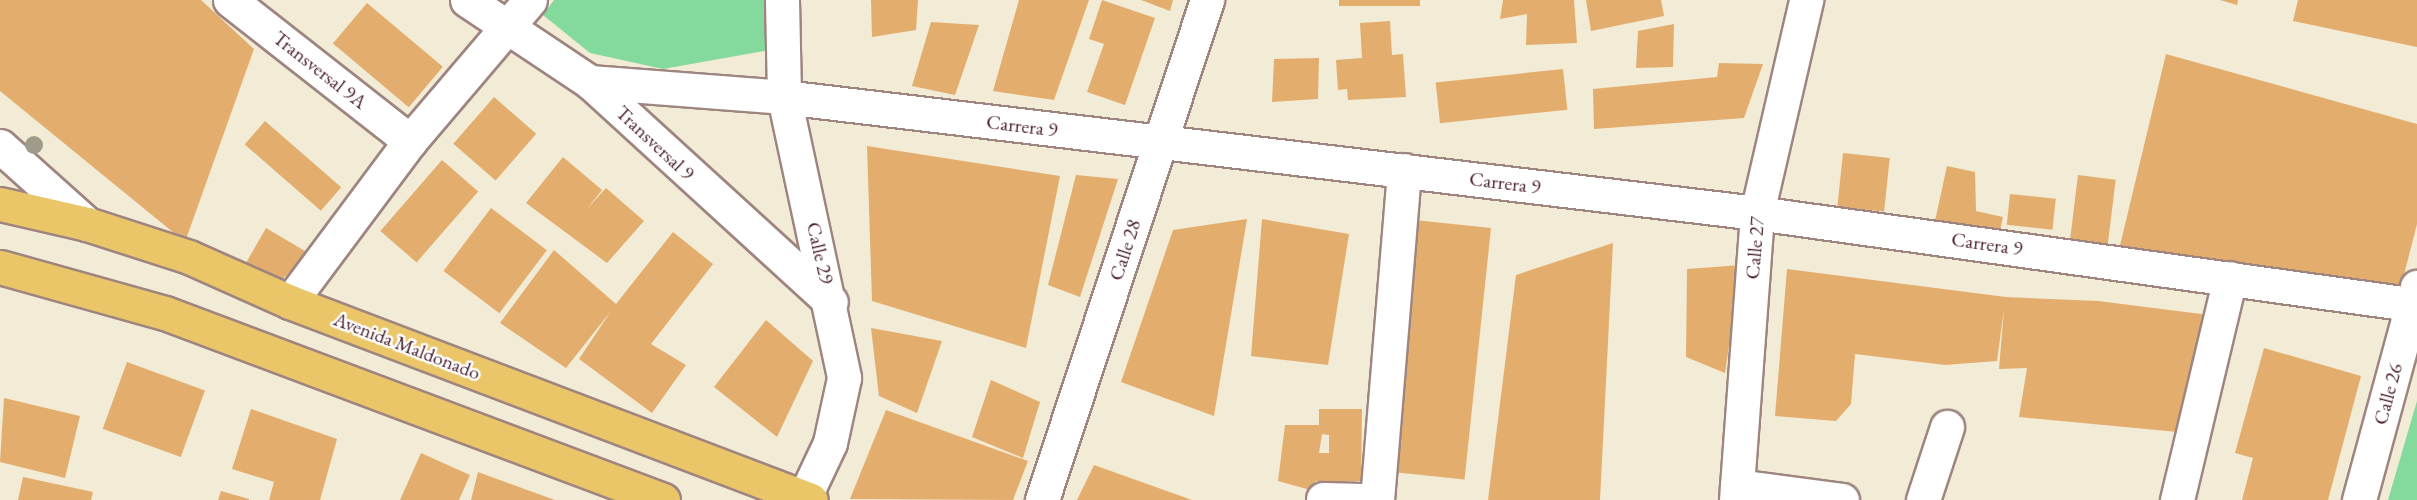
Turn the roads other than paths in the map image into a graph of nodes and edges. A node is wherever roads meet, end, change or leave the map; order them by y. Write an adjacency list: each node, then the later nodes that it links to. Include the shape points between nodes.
1 (230, 0): 10 (street, Transversal 9A)
2 (466, 0): 7 (street, Transversal 9)
3 (530, 0): 7 (street)
4 (782, 0): 9 (street, Calle 29)
5 (1207, 0): 11 (street, Calle 28)
6 (1806, 0): 15 (street, Calle 27)
7 (505, 30): 8 (street, Transversal 9); 10 (street)
8 (590, 82): 9 (street, Carrera 9); 21 (street, Transversal 9)
9 (784, 97): 11 (street, Carrera 9); 21 (street, Calle 29)
10 (410, 141): 20 (street)
11 (1161, 143): 13 (street, Carrera 9); 26 (street, Calle 28)
12 (0, 146): 16 (street)
13 (1404, 170): 15 (street, Carrera 9); 29 (street)
14 (0, 204): 16 (main road, Avenida Maldonado)
15 (1757, 213): 18 (street, Carrera 9); 23 (street, Calle 27)
16 (87, 224): 20 (main road, Avenida Maldonado, via 189,257)
17 (0, 267): 25 (main road, via 165,314)
18 (2230, 278): 19 (street, Carrera 9); 32 (street)
19 (2416, 299): 33 (street, Calle 26)
20 (290, 302): 24 (main road, Avenida Maldonado)
21 (831, 302): 24 (street, Calle 29, via 844,378 830,443)
22 (1947, 427): 31 (street)
23 (1736, 493): 30 (street)
24 (806, 499)
25 (663, 500)
26 (1042, 500)
27 (1323, 500): 28 (street)
28 (1363, 500)
29 (1377, 500)
30 (1842, 500)
31 (1923, 500)
32 (2177, 500)
33 (2359, 500)

